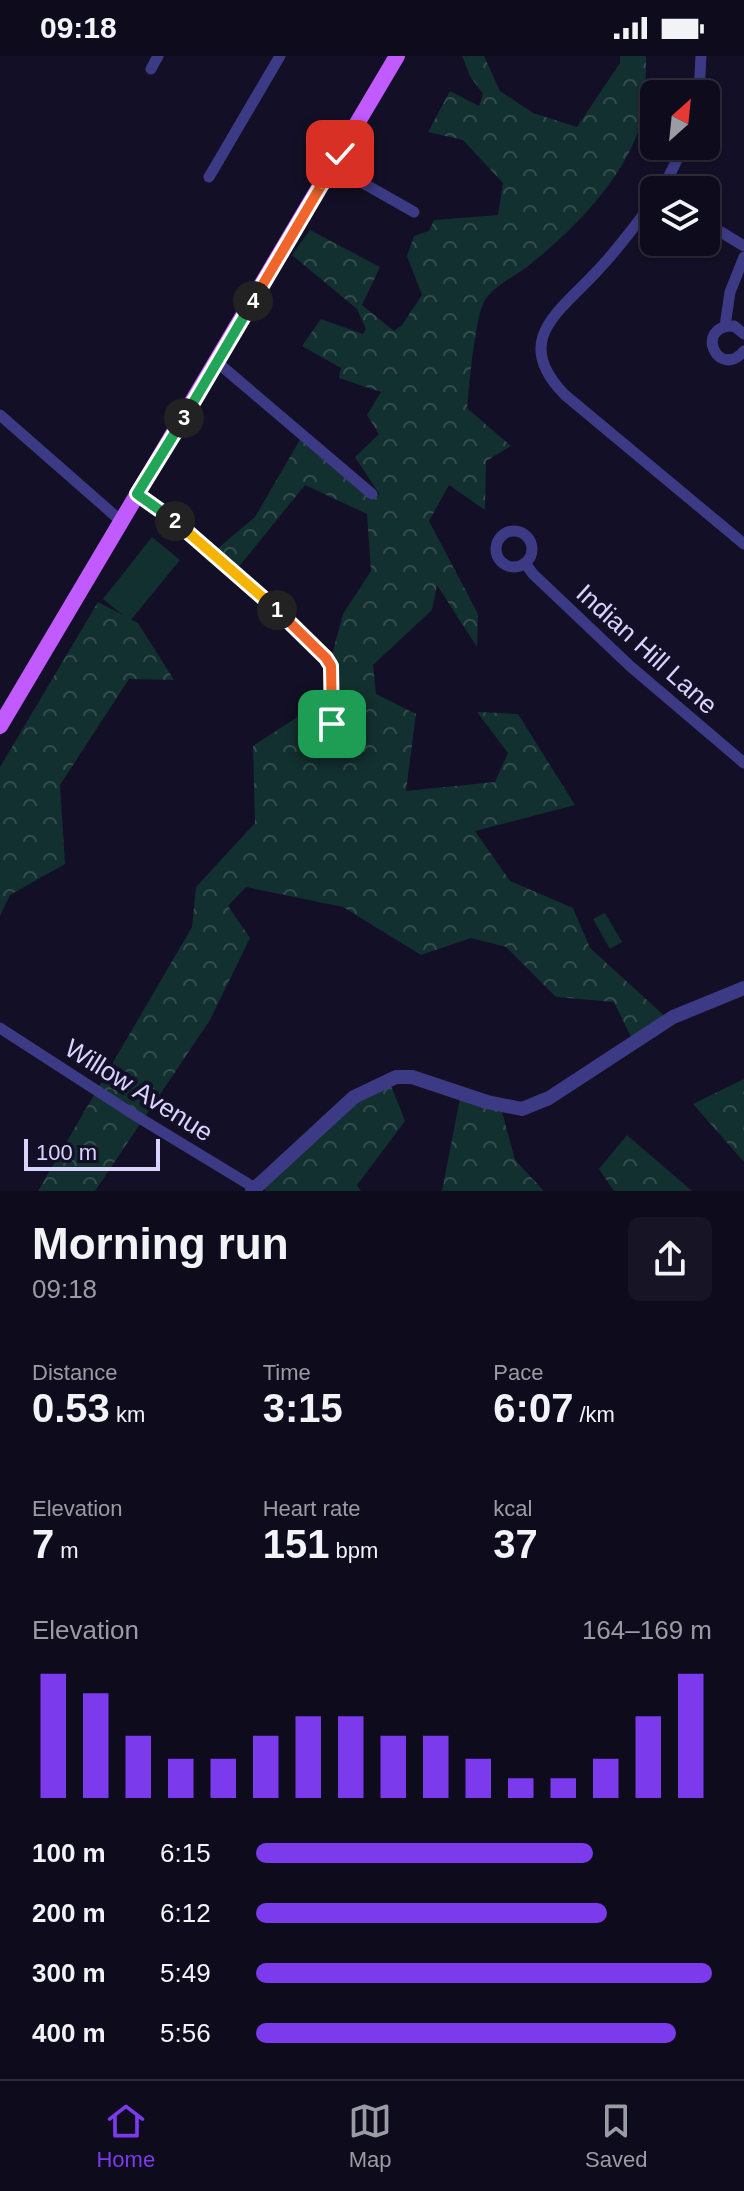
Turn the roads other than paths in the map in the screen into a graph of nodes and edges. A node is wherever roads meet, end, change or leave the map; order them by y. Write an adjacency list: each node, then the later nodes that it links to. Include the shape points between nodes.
1 (158, 56): 5 (street)
2 (280, 56): 8 (street)
3 (397, 56): 7 (main road)
4 (701, 56): 6 (street)
5 (151, 69)
6 (701, 80)
7 (333, 166): 9 (street); 17 (main road)
8 (209, 177)
9 (414, 212)
10 (640, 219): 22 (street, via 550,319 542,336 544,367 565,395)
11 (720, 231): 12 (street)
12 (744, 246)
13 (744, 257): 14 (street, via 730,292)
14 (725, 326): 15 (street); 16 (street, via 712,339 717,355 732,360)
15 (744, 334)
16 (744, 351)
17 (218, 363): 19 (main road); 20 (street)
18 (0, 415): 21 (street)
19 (137, 494): 21 (main road); 25 (street, via 161,509 326,658 331,666)
20 (372, 494)
21 (121, 521): 24 (main road)
22 (744, 544)
23 (525, 563): 26 (street, Indian Hill Lane, via 630,666)
24 (0, 726)
25 (336, 741)
26 (744, 763)
27 (744, 988): 29 (street, via 647,1033 549,1098 522,1109 396,1077 354,1097)
28 (0, 1028): 29 (street, Willow Avenue)
29 (254, 1190)

